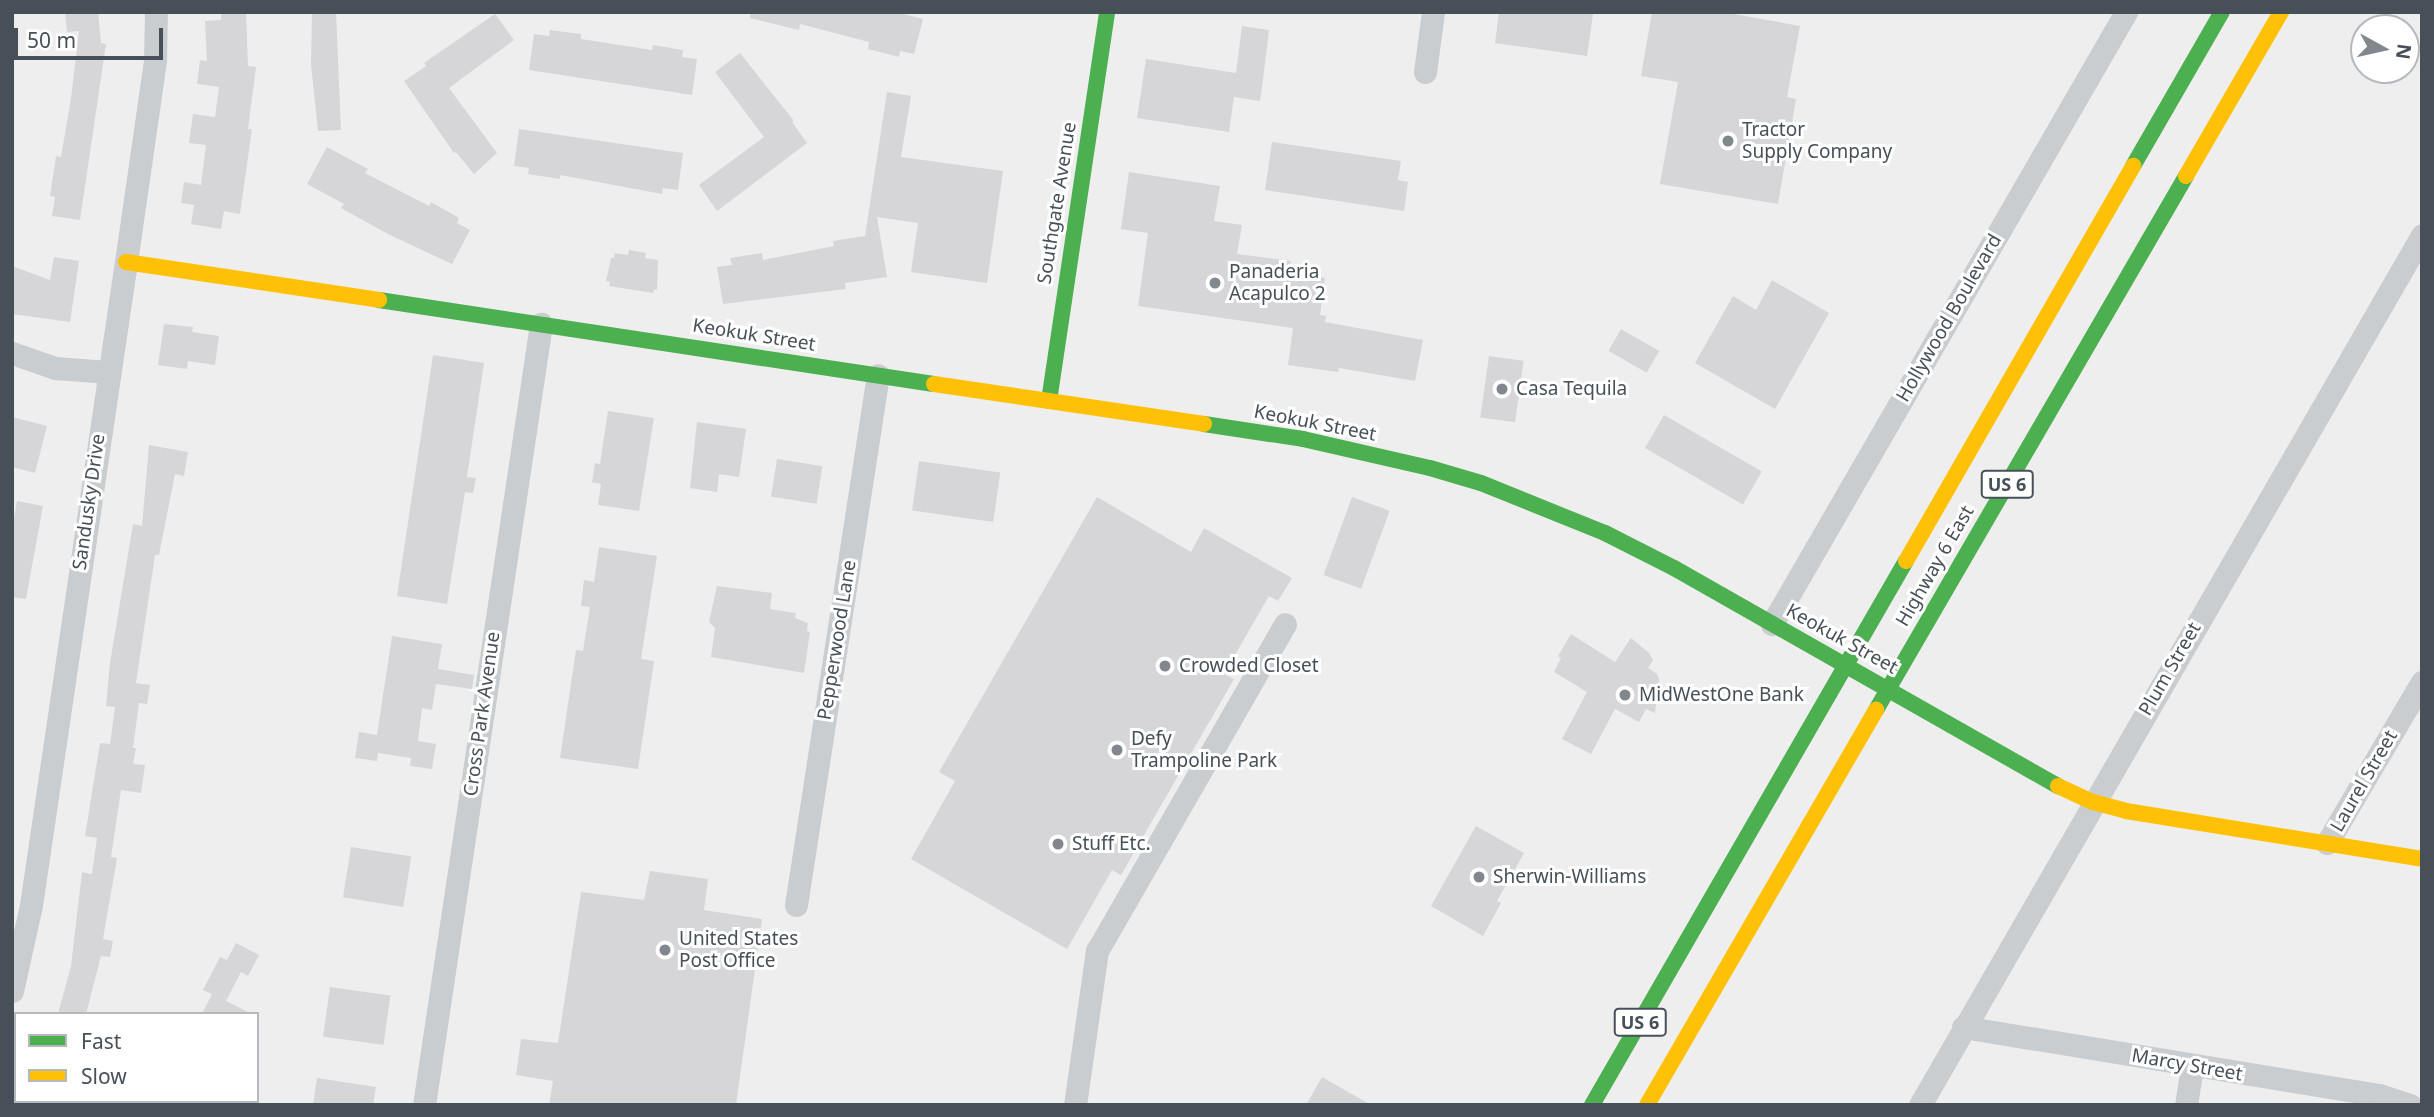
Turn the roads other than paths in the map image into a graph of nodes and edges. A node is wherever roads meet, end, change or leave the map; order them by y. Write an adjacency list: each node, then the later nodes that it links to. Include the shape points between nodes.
1 (156, 12): 9 (street, Sandusky Drive, via 155,60)
2 (1107, 12): 14 (street, Southgate Avenue)
3 (1433, 12): 7 (street)
4 (2126, 12): 16 (street, Hollywood Boulevard)
5 (2222, 12): 17 (street, Highway 6 East / US 6)
6 (2281, 12): 19 (street, Highway 6 East / US 6)
7 (1425, 72)
8 (2422, 235): 20 (street, Plum Street)
9 (126, 262): 10 (street, Keokuk Street); 12 (street, Sandusky Drive)
10 (541, 324): 13 (street, Keokuk Street); 27 (street, Cross Park Avenue)
11 (12, 353): 12 (street, via 55,368)
12 (108, 372): 24 (street, Sandusky Drive, via 31,905)
13 (878, 374): 14 (street, Keokuk Street); 23 (street, Pepperwood Lane)
14 (1049, 401): 16 (street, Keokuk Street, via 1303,439 1481,483 1605,533)
15 (1285, 624): 28 (street, via 1097,951)
16 (1772, 624): 17 (street, Keokuk Street)
17 (1845, 664): 19 (street, Keokuk Street); 29 (street, Highway 6 East / US 6)
18 (2422, 682): 21 (street, Laurel Street)
19 (1888, 688): 20 (street, Keokuk Street); 30 (street, Highway 6 East / US 6)
20 (2093, 802): 21 (street, Keokuk Street); 25 (street, Plum Street)
21 (2327, 843): 22 (street, Keokuk Street)
22 (2422, 859)
23 (796, 905)
24 (12, 991)
25 (1963, 1027): 26 (street, Marcy Street); 31 (street, Plum Street)
26 (2193, 1066): 32 (street); 33 (street, Marcy Street, via 2379,1095)
27 (424, 1105)
28 (1075, 1105)
29 (1592, 1105)
30 (1647, 1105)
31 (1920, 1105)
32 (2186, 1105)
33 (2410, 1105)

